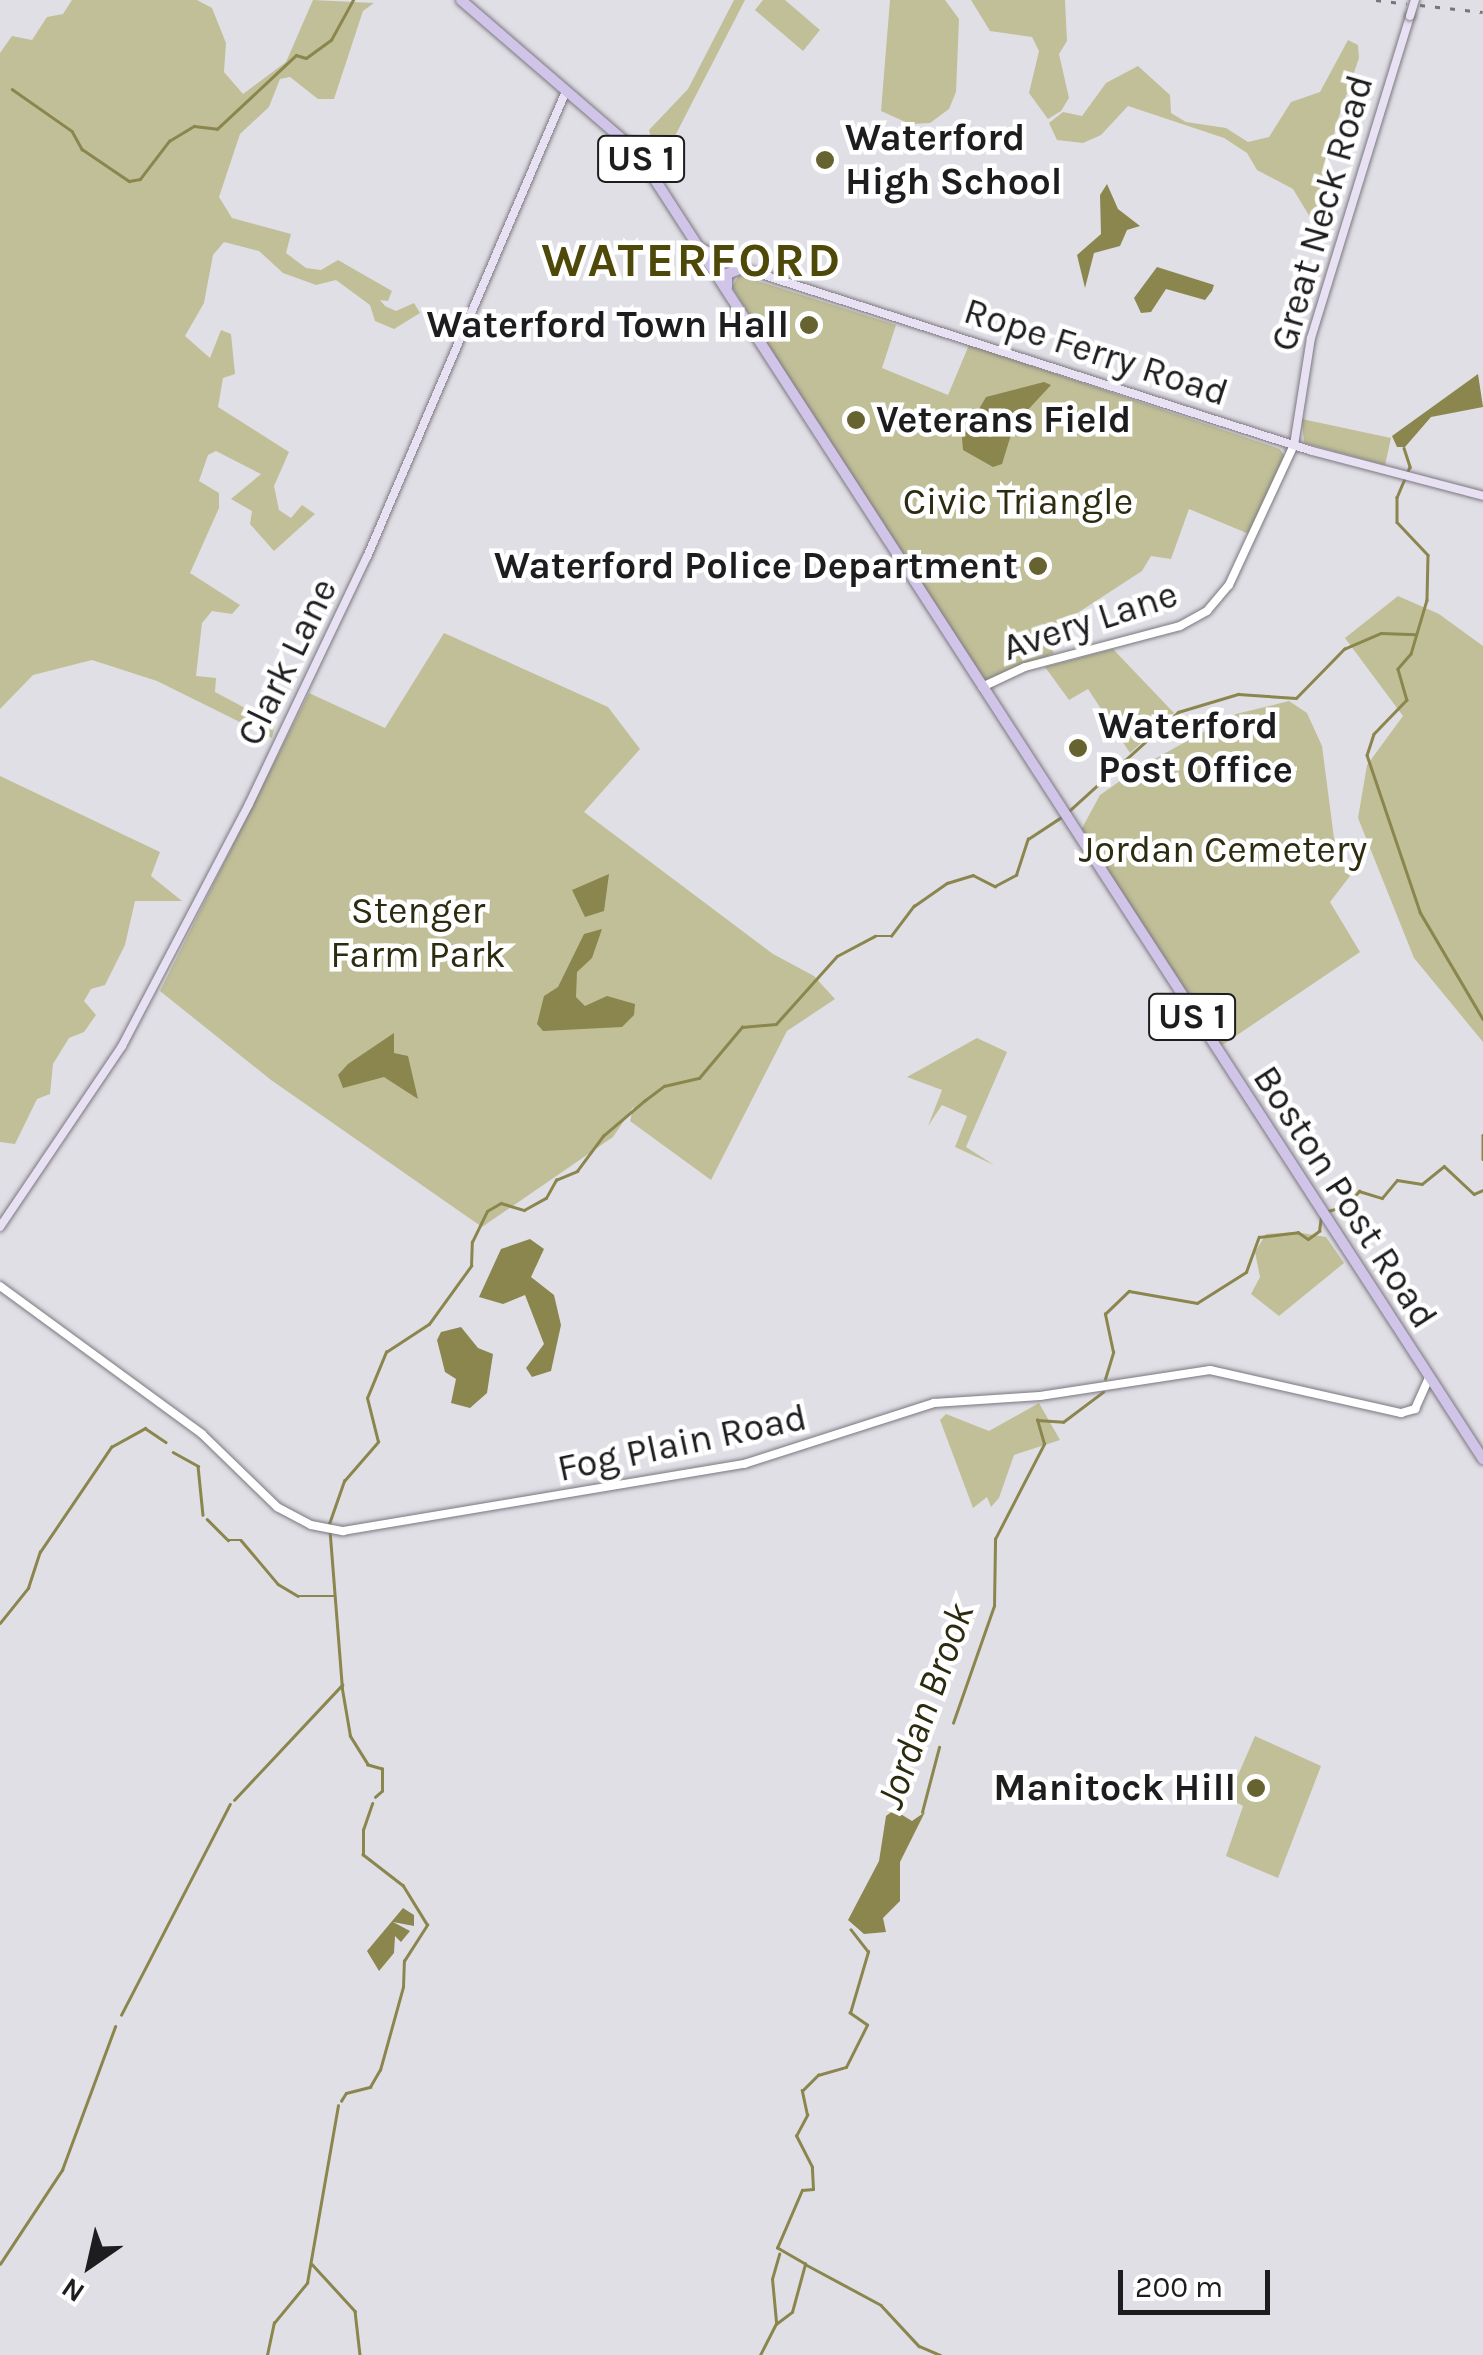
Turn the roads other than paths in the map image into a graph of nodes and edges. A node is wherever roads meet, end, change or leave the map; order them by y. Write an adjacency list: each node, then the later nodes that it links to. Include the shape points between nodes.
1 (460, 0): 3 (main road, Boston Post Road / US 1)
2 (1415, 0): 7 (main road, Great Neck Road, bridge, via 1311,338)
3 (566, 91): 4 (main road, Boston Post Road / US 1, via 625,138); 10 (main road, Clark Lane, via 367,557 261,779 122,1046)
4 (698, 244): 5 (main road, Rope Ferry Road); 6 (main road, Boston Post Road / US 1)
5 (742, 268): 6 (main road, via 725,276); 7 (main road, Rope Ferry Road)
6 (732, 302): 9 (main road, Boston Post Road / US 1)
7 (1294, 445): 8 (main road, Rope Ferry Road); 9 (street, Avery Lane, via 1229,585 1208,611 1180,626 1026,667)
8 (1483, 496)
9 (982, 687): 12 (main road, Boston Post Road / US 1)
10 (0, 1227)
11 (0, 1286): 12 (street, Fog Plain Road, via 202,1434 277,1507 329,1529 389,1527 744,1464 934,1403 1040,1396 1210,1370 1401,1413 1414,1408)
12 (1428, 1380): 13 (main road, Boston Post Road / US 1)
13 (1483, 1458)

